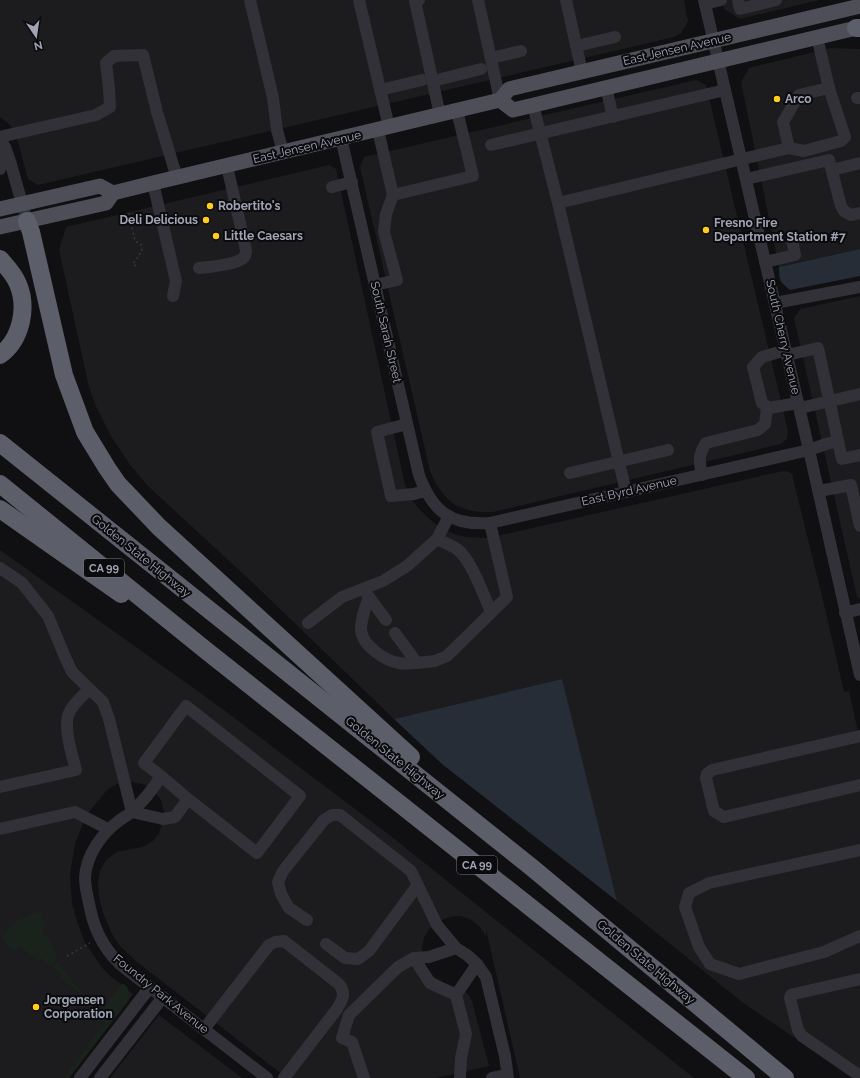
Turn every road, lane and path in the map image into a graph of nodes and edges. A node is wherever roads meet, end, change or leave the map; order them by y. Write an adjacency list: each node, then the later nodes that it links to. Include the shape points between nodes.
1 (250, 0): 39 (street)
2 (359, 0): 24 (street)
3 (419, 0): 21 (street, via 414,1)
4 (478, 0): 17 (street)
5 (566, 0): 15 (street)
6 (721, 0): 9 (street)
7 (738, 0): 8 (street, via 740,9)
8 (776, 0)
9 (705, 2): 14 (street, South Cherry Avenue)
10 (860, 6): 14 (main road, East Jensen Avenue)
11 (859, 28): 13 (main road, East Jensen Avenue)
12 (615, 37): 15 (street)
13 (817, 37): 18 (main road, East Jensen Avenue); 23 (street)
14 (714, 41): 18 (street, South Cherry Avenue); 20 (main road, East Jensen Avenue)
15 (576, 46): 20 (street)
16 (521, 51): 17 (street)
17 (491, 58): 26 (street)
18 (718, 61): 22 (main road, East Jensen Avenue); 25 (street, South Cherry Avenue)
19 (481, 70): 21 (street)
20 (582, 72): 26 (main road, East Jensen Avenue, via 509,89)
21 (427, 80): 24 (street); 29 (street)
22 (606, 87): 27 (main road, East Jensen Avenue); 30 (street)
23 (829, 88): 38 (street, via 799,95 783,122); 38 (street, via 845,137 841,141 804,151)
24 (380, 90): 31 (street)
25 (725, 90): 30 (street); 40 (street, South Cherry Avenue)
26 (500, 100): 27 (main road, East Jensen Avenue, via 513,110); 28 (main road, East Jensen Avenue)
27 (533, 105): 32 (street)
28 (457, 111): 29 (main road, East Jensen Avenue); 51 (street, via 473,176)
29 (440, 115): 31 (main road, East Jensen Avenue)
30 (613, 117): 32 (street)
31 (383, 128): 34 (main road, East Jensen Avenue); 51 (street)
32 (540, 134): 36 (street); 52 (street)
33 (0, 137): 45 (street, via 96,115 110,106 106,63 114,56 143,55)
34 (341, 138): 39 (main road, East Jensen Avenue); 47 (street, South Sarah Street)
35 (0, 140): 53 (street, via 10,161)
36 (491, 145)
37 (0, 147): 43 (street)
38 (789, 148): 40 (street)
39 (283, 152): 42 (main road, East Jensen Avenue)
40 (741, 159): 46 (street, South Cherry Avenue); 52 (street)
41 (860, 163): 44 (street)
42 (227, 166): 45 (main road, East Jensen Avenue); 63 (street, via 246,255 241,260)
43 (0, 169)
44 (832, 170): 46 (street, via 829,160); 56 (street, via 844,211 851,215)
45 (177, 178): 48 (main road, East Jensen Avenue)
46 (746, 179): 61 (street, South Cherry Avenue)
47 (352, 182): 49 (street); 64 (street, South Sarah Street)
48 (153, 183): 50 (main road, East Jensen Avenue); 66 (street, via 176,282)
49 (332, 187)
50 (113, 193): 53 (main road, via 100,186); 57 (main road, East Jensen Avenue, via 106,204)
51 (393, 195): 64 (street, via 386,214 384,232 397,280)
52 (558, 203): 80 (street)
53 (21, 204): 54 (main road); 57 (street)
54 (0, 209)
55 (129, 213): 62 (path, via 135,241 141,244 142,251 133,264)
56 (860, 213)
57 (27, 221): 58 (main road, East Jensen Avenue); 113 (highway, via 72,401 85,432 118,484 159,526)
58 (0, 227)
59 (792, 239): 61 (street, via 796,255)
60 (0, 259): 69 (highway, via 19,285 23,303 22,320 16,337)
61 (766, 262): 67 (street, South Cherry Avenue)
62 (138, 267)
63 (199, 268)
64 (375, 285): 74 (street, South Sarah Street)
65 (860, 287): 67 (street)
66 (173, 296)
67 (775, 303): 68 (street, South Cherry Avenue)
68 (787, 353): 71 (street, via 818,348); 72 (street, South Cherry Avenue); 73 (street, via 762,357 753,367 762,403)
69 (0, 355)
70 (860, 394): 71 (street)
71 (829, 401): 72 (street); 75 (street)
72 (799, 405): 73 (street); 78 (street, South Cherry Avenue)
73 (767, 407): 82 (street, via 765,424 758,430 706,443 700,451)
74 (407, 424): 84 (street, South Sarah Street); 84 (street, via 377,432 391,496)
75 (838, 441): 78 (street, East Byrd Avenue); 79 (street, via 842,459)
76 (0, 443): 113 (highway, Golden State Highway / CA 99)
77 (668, 450): 80 (street)
78 (810, 450): 82 (street, East Byrd Avenue); 85 (street, South Cherry Avenue)
79 (860, 455)
80 (619, 462): 81 (street); 86 (street)
81 (570, 473)
82 (702, 475): 86 (street, East Byrd Avenue)
83 (0, 484): 100 (highway, CA 99)
84 (424, 491): 88 (street, South Sarah Street, via 435,506)
85 (819, 491): 90 (street, via 850,485); 96 (street, South Cherry Avenue)
86 (626, 492): 89 (street, East Byrd Avenue)
87 (0, 510): 100 (highway)
88 (449, 516): 89 (street, East Byrd Avenue, via 478,524); 91 (street)
89 (490, 523): 95 (street, via 507,597)
90 (860, 525)
91 (437, 539): 93 (street, via 401,570); 95 (street, via 457,549 466,558)
92 (0, 568): 103 (street, via 22,583 48,616 72,672)
93 (366, 593): 97 (street); 98 (street, via 342,597); 101 (street, via 361,632 366,642 375,651 398,663)
94 (860, 610): 96 (street)
95 (492, 612): 101 (street, via 447,656 435,661)
96 (845, 613): 102 (street, South Cherry Avenue)
97 (386, 620)
98 (308, 623)
99 (395, 633): 101 (street)
100 (208, 652): 137 (highway, CA 99)
101 (417, 663)
102 (860, 674)
103 (89, 689): 107 (street, via 70,711 67,721 76,770); 109 (street, via 103,702 109,719)
104 (860, 736): 106 (street, via 712,770 706,778 714,811 724,817)
105 (161, 776): 108 (street); 108 (street, via 144,763 186,706 300,796 257,853); 109 (street, Foundry Park Avenue, via 154,788)
106 (860, 785)
107 (0, 787)
108 (188, 799): 109 (street, via 175,817 163,819)
109 (132, 812): 111 (street, Foundry Park Avenue)
110 (0, 829): 111 (street, via 75,812)
111 (108, 830): 124 (street, Foundry Park Avenue, via 92,853 85,876 91,915 100,937 112,956)
112 (860, 850): 116 (street, via 709,883 688,893 684,907 699,947 710,964 739,974 824,952)
113 (530, 866): 138 (highway, Golden State Highway / CA 99)
114 (417, 886): 115 (street, via 410,872 340,815 332,815 324,820 283,871 278,882 289,908); 118 (street, via 369,950 358,959 345,958); 119 (street, via 436,925)
115 (307, 920)
116 (860, 936)
117 (90, 942): 120 (path)
118 (326, 944)
119 (456, 948): 121 (street, via 429,957); 122 (street)
120 (67, 956)
121 (414, 958): 125 (street, via 430,982); 134 (street, via 398,967 349,1015 342,1038 352,1042)
122 (477, 964): 125 (street); 128 (street, via 486,977 505,1056)
123 (860, 979): 129 (street, via 794,994 790,998 798,1030 802,1036)
124 (150, 988): 126 (street, Foundry Park Avenue); 130 (street)
125 (456, 995): 135 (street, via 466,1034)
126 (163, 997): 127 (street, Foundry Park Avenue); 131 (street)
127 (204, 1029): 132 (street, Foundry Park Avenue); 133 (street, via 269,945 284,941 340,984 344,998)
128 (507, 1076): 136 (street)
129 (860, 1076)
130 (80, 1078)
131 (100, 1078)
132 (267, 1078)
133 (284, 1078)
134 (364, 1078)
135 (460, 1078)
136 (492, 1078)
137 (746, 1078)
138 (784, 1078)

